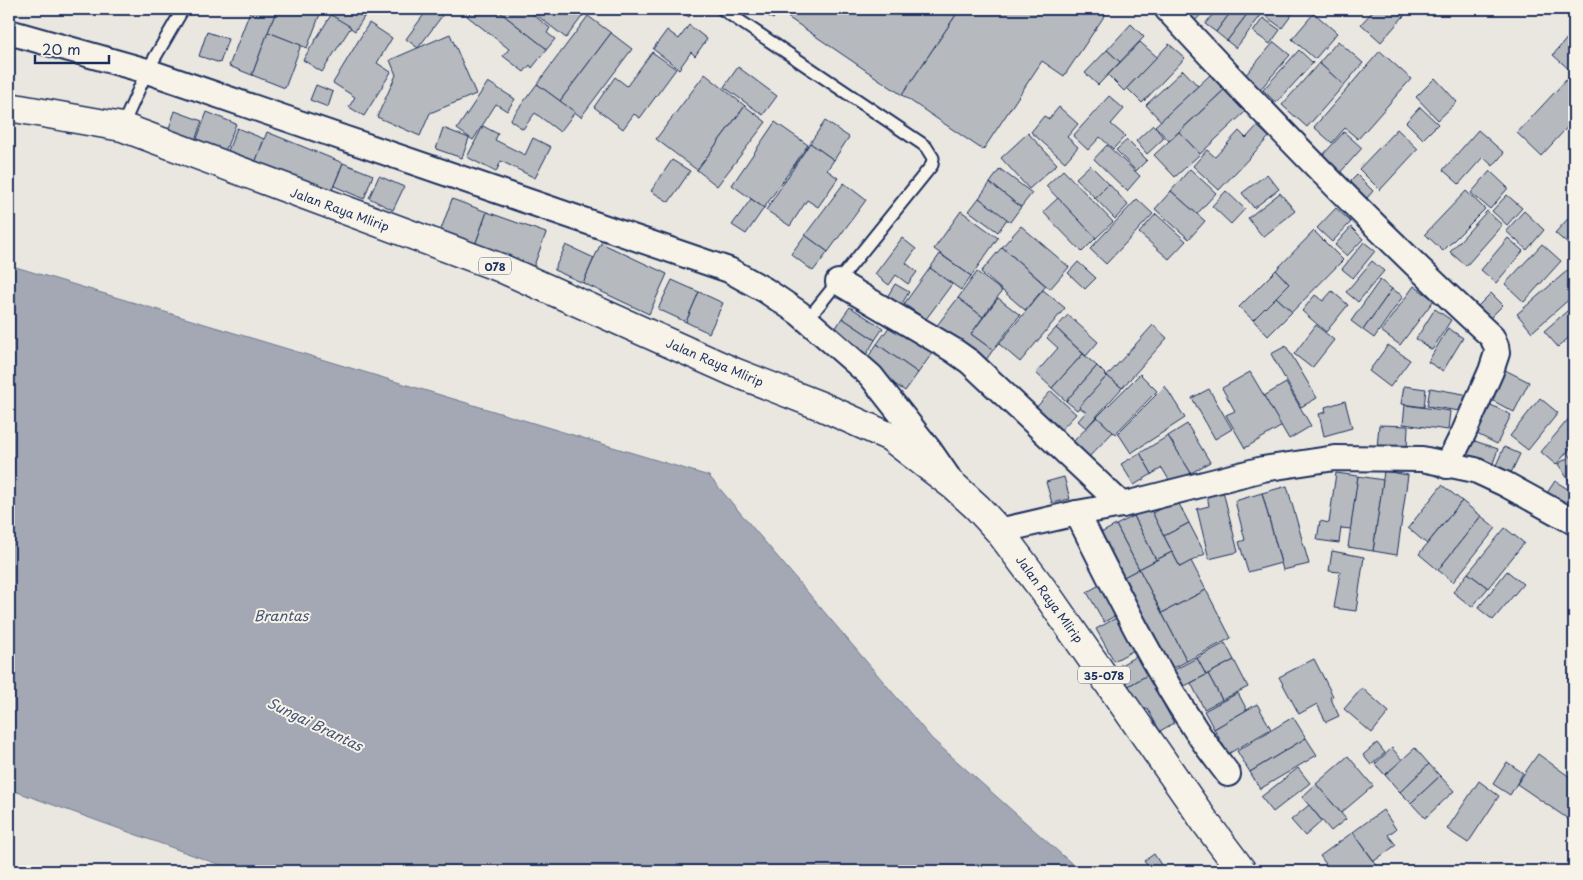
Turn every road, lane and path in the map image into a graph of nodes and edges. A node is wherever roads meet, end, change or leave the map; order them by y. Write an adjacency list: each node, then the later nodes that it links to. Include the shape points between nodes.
1 (183, 9): 5 (lane)
2 (722, 9): 8 (lane, via 921,143 933,158 932,166)
3 (1167, 9): 10 (street, via 1289,139 1492,337 1497,353 1491,371)
4 (9, 32): 5 (street)
5 (147, 72): 7 (lane); 9 (street, via 729,270 765,290)
6 (9, 106): 7 (main road, Jalan Raya Mlirip / 078)
7 (122, 127): 11 (main road, Jalan Raya Mlirip / 078, via 501,268 734,372 821,406 890,437)
8 (838, 282): 9 (lane); 12 (street, via 970,362)
9 (807, 320): 11 (street, via 871,376)
10 (1447, 466): 12 (street, via 1422,459 1335,458 1263,469); 14 (street, via 1475,470)
11 (955, 487): 15 (main road, Jalan Raya Mlirip / 35-078)
12 (1122, 505): 13 (street)
13 (1077, 512): 15 (street); 16 (street, via 1160,671 1192,725)
14 (1574, 522)
15 (999, 531): 17 (main road, Jalan Raya Mlirip / 35-078)
16 (1228, 774)
17 (1242, 871)

